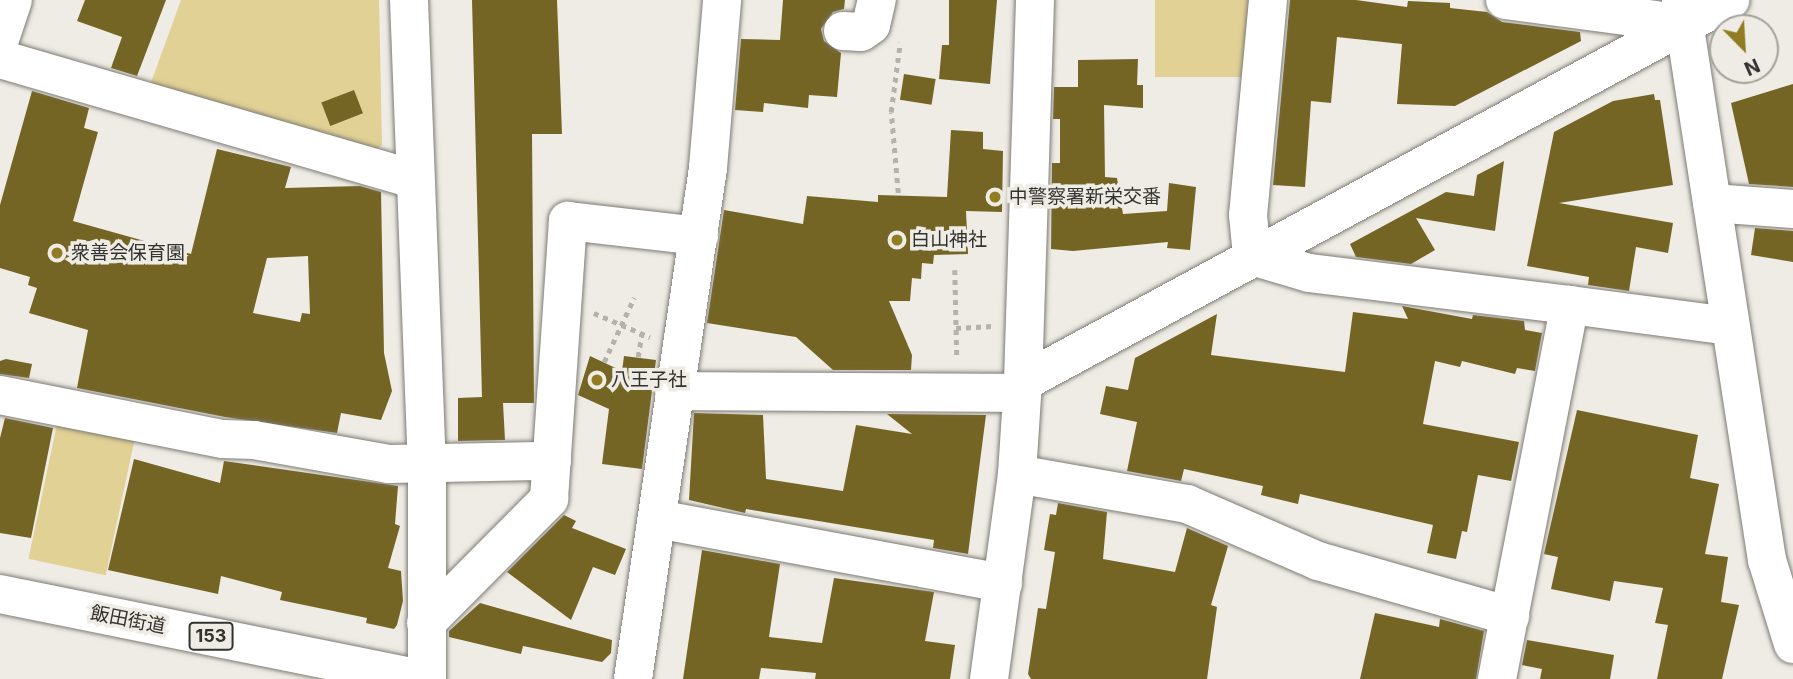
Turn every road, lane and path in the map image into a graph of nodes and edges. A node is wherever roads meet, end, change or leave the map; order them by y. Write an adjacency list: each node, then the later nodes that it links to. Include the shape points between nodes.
1 (13, 0): 11 (main road)
2 (410, 0): 14 (main road)
3 (722, 0): 18 (main road)
4 (877, 0): 10 (main road, via 871,25 861,32)
5 (1035, 0): 33 (main road)
6 (1268, 0): 19 (main road, via 1248,215)
7 (1505, 0): 9 (main road)
8 (1730, 0): 9 (main road)
9 (1682, 12): 16 (main road); 19 (main road)
10 (843, 31)
11 (0, 38)
12 (901, 38): 15 (path, via 891,112)
13 (0, 59): 14 (main road)
14 (413, 179): 37 (main road)
15 (898, 193)
16 (1712, 204): 17 (main road); 26 (main road)
17 (1793, 209)
18 (699, 236): 23 (main road, via 568,222); 34 (main road)
19 (1252, 256): 22 (main road, via 1309,273); 33 (main road)
20 (955, 270): 27 (path)
21 (634, 298): 24 (path)
22 (1570, 305): 26 (main road); 43 (main road)
23 (562, 312): 24 (path, via 600,314); 36 (main road)
24 (623, 324): 28 (path); 31 (path)
25 (993, 326): 27 (path)
26 (1730, 326): 40 (main road)
27 (956, 328): 32 (path)
28 (642, 333): 29 (path); 30 (path)
29 (660, 342)
30 (638, 358)
31 (604, 362)
32 (957, 367)
33 (1022, 387): 34 (main road); 38 (main road)
34 (674, 391): 39 (main road)
35 (0, 396): 37 (main road, via 223,439)
36 (552, 461): 37 (main road); 44 (main road, via 549,499)
37 (427, 466): 44 (main road)
38 (1017, 474): 41 (main road); 43 (main road, via 1187,504 1318,561)
39 (657, 519): 41 (main road); 48 (main road)
40 (1780, 562): 45 (main road)
41 (1003, 583): 49 (main road)
42 (0, 594): 46 (main road, 飯田街道 / 153)
43 (1510, 616): 50 (main road)
44 (426, 623): 47 (main road)
45 (1793, 644)
46 (421, 679)
47 (427, 679)
48 (633, 679)
49 (989, 679)
50 (1497, 679)

